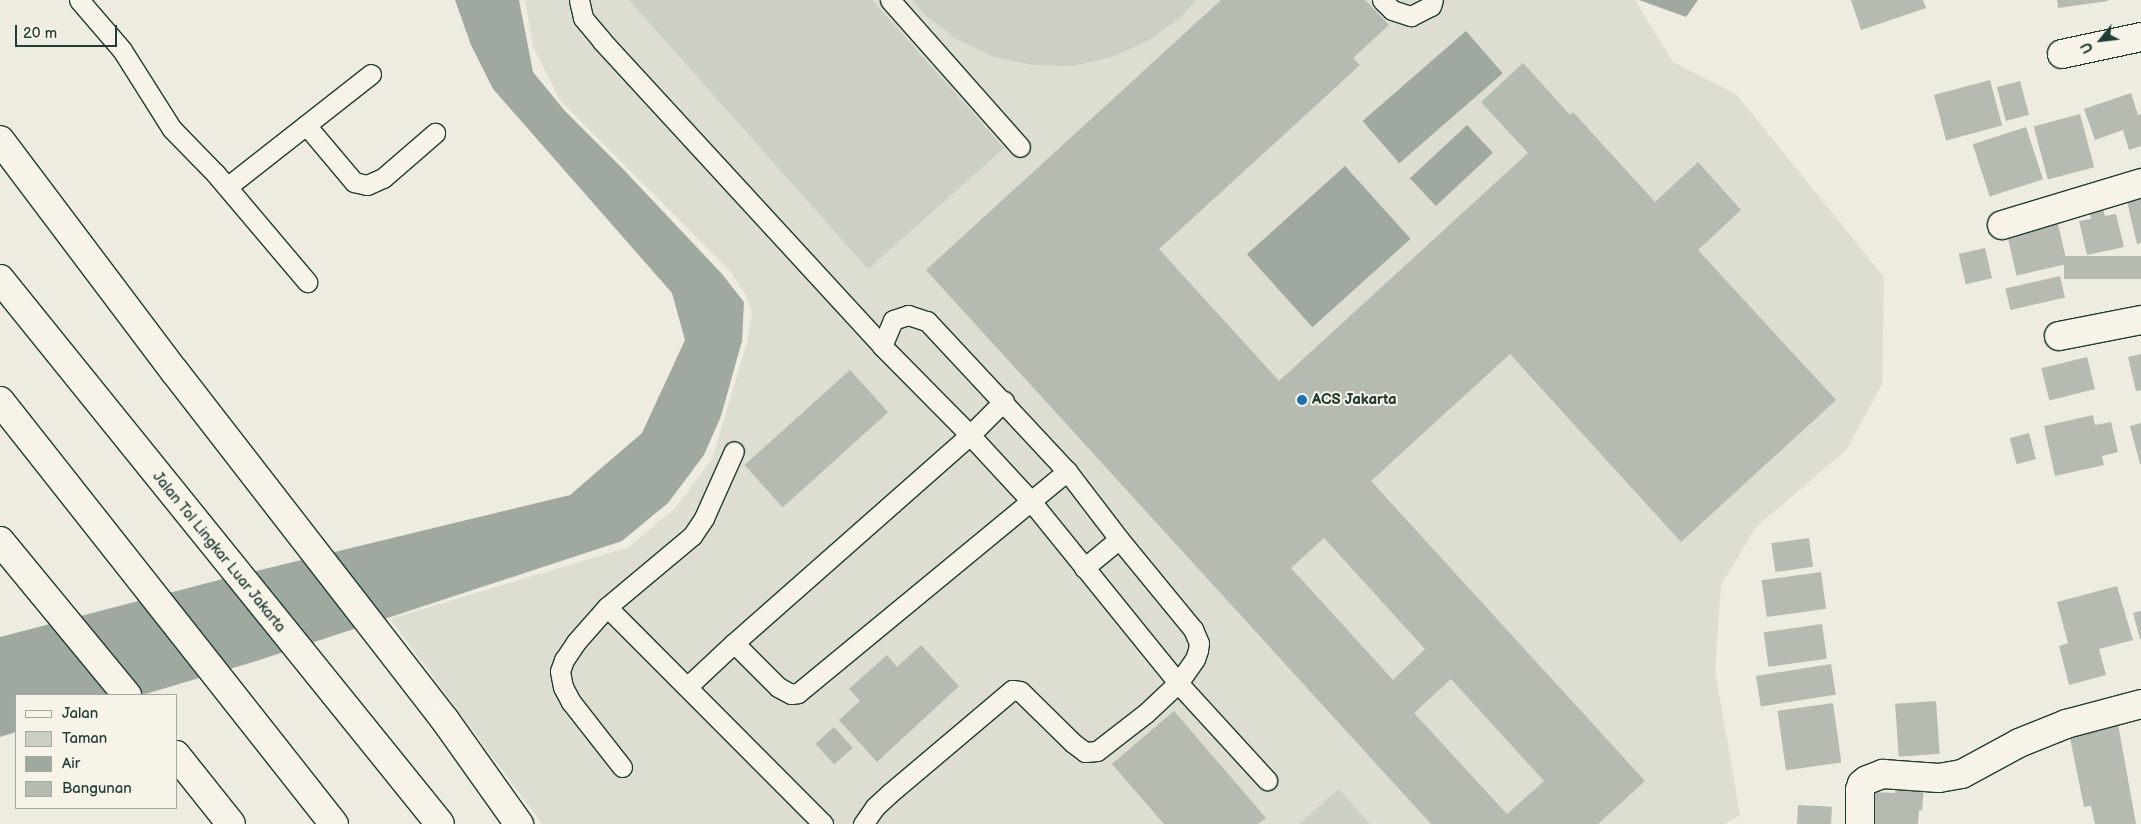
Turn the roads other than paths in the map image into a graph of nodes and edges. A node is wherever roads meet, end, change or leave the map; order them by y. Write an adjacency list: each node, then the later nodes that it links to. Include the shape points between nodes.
1 (79, 0): 14 (lane, via 122,50 172,129)
2 (579, 0): 20 (lane, via 583,18 602,41)
3 (890, 0): 12 (lane)
4 (1382, 0): 5 (lane, via 1392,10 1411,16 1426,9)
5 (1433, 0)
6 (2141, 37): 7 (main road)
7 (2062, 54)
8 (371, 74): 9 (lane)
9 (306, 125): 10 (lane, via 354,182 367,186 384,178); 14 (lane)
10 (435, 133)
11 (0, 140): 42 (main road, via 445,720)
12 (1020, 147)
13 (2141, 183): 15 (main road)
14 (227, 187): 17 (lane)
15 (2002, 225)
16 (0, 279): 41 (main road, Jalan Tol Lingkar Luar Jakarta)
17 (307, 282)
18 (2141, 320): 19 (main road)
19 (2059, 336)
20 (882, 346): 22 (lane, via 893,320 908,315 927,321); 23 (lane)
21 (0, 401): 40 (main road)
22 (1004, 401): 23 (lane); 25 (lane)
23 (970, 434): 26 (lane); 31 (lane)
24 (734, 451): 30 (lane, via 704,518 692,536)
25 (1067, 471): 26 (lane); 27 (lane)
26 (1030, 500): 29 (lane); 31 (lane, via 798,693 792,694 778,687)
27 (1119, 539): 29 (lane); 32 (lane, via 1194,629 1198,650 1195,660)
28 (0, 541): 34 (main road)
29 (1084, 568): 32 (lane)
30 (607, 607): 33 (lane); 37 (lane, via 564,660 560,679 571,702)
31 (734, 643): 33 (lane)
32 (1178, 683): 38 (lane); 44 (lane, via 1097,752 1085,752 1020,691 1012,690 874,807)
33 (687, 687): 43 (lane)
34 (126, 694)
35 (2141, 704): 45 (main road, via 2018,743 1962,774 1939,778 1876,776 1862,784)
36 (184, 764): 39 (main road)
37 (622, 766)
38 (1267, 780)
39 (231, 824)
40 (334, 824)
41 (440, 824)
42 (519, 824)
43 (823, 824)
44 (863, 824)
45 (1860, 824)

